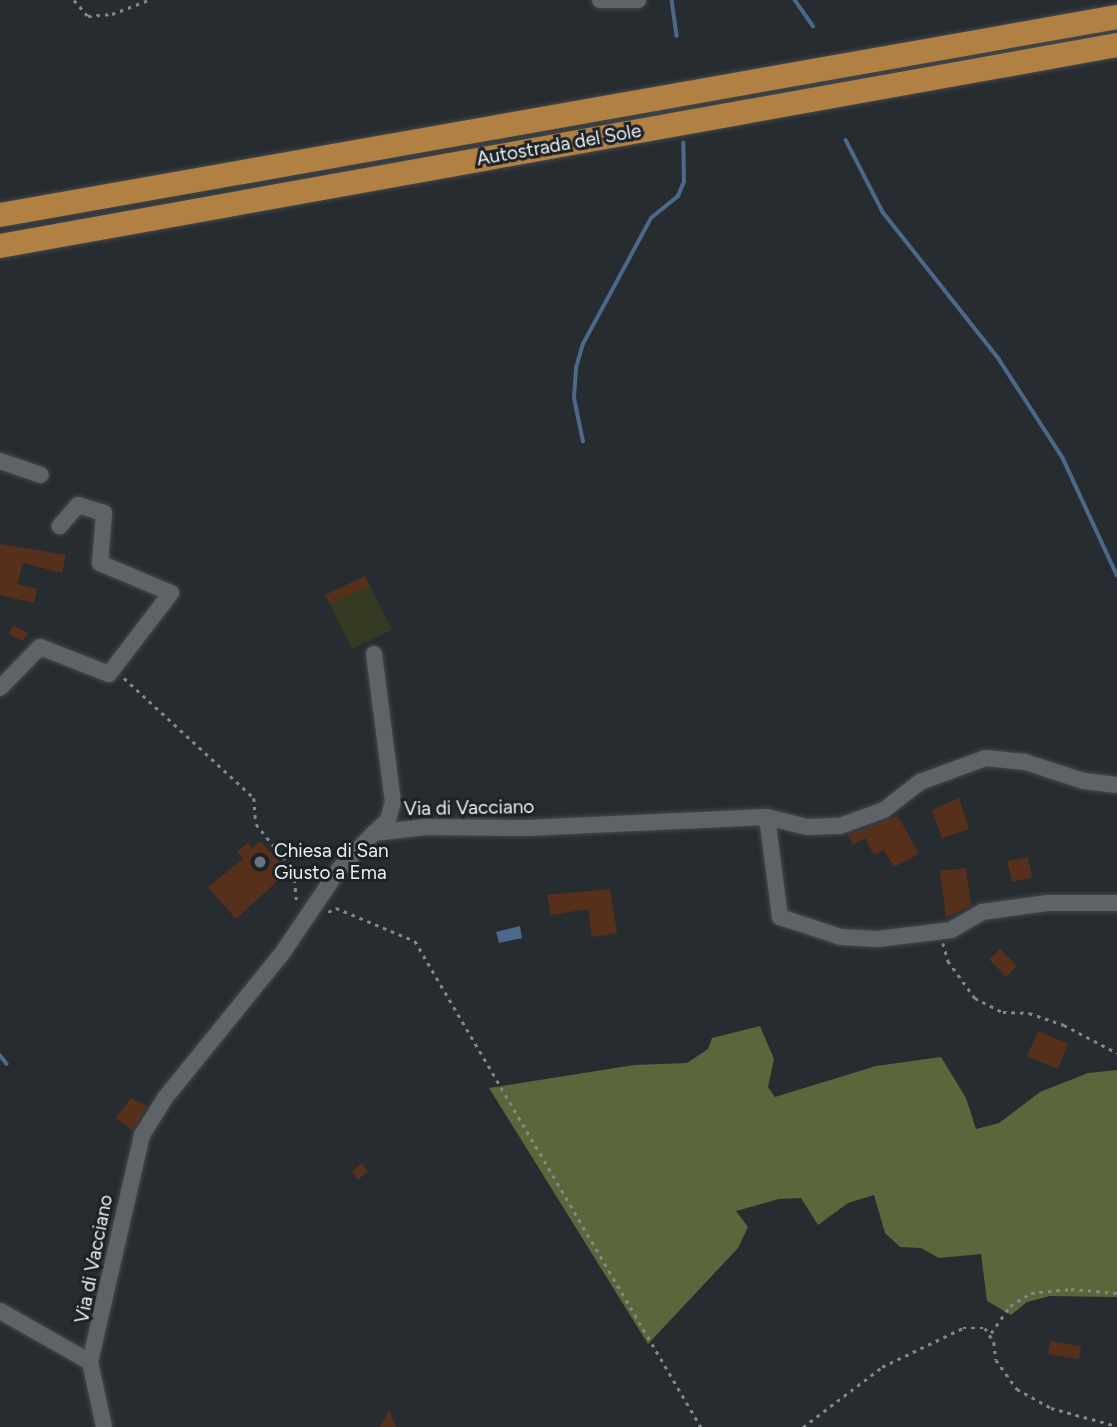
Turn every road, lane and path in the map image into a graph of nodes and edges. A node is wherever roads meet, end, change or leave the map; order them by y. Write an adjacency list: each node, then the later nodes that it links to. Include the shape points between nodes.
1 (74, 0): 2 (path, via 88,16 112,14)
2 (149, 0)
3 (600, 0): 4 (street)
4 (638, 0)
5 (1117, 16): 7 (highway, Autostrada del Sole)
6 (1117, 45): 8 (highway, Autostrada del Sole)
7 (0, 215)
8 (0, 246)
9 (0, 461): 10 (street)
10 (41, 475)
11 (60, 526): 13 (street, via 78,505 104,513 100,563 171,593)
12 (373, 654): 17 (street, via 393,802 388,820)
13 (114, 668): 14 (street, via 109,674 40,647); 20 (path, via 254,798 256,824 294,871)
14 (0, 688)
15 (1117, 785): 16 (street, Via di Vacciano, via 1025,762 986,758 920,782 884,810 840,826 807,827)
16 (767, 817): 17 (street, Via di Vacciano, via 526,828 426,827); 21 (street, via 780,917 791,925 841,937 878,939)
17 (374, 833): 20 (street, Via di Vacciano, via 340,868)
18 (1117, 903): 21 (street, via 1048,903 982,912 951,930)
19 (324, 915): 29 (path, via 336,908 415,941)
20 (299, 928): 26 (street, Via di Vacciano, via 165,1098 142,1135)
21 (940, 930): 22 (path, via 948,961 975,998 1003,1012 1029,1013 1064,1025)
22 (1117, 1053)
23 (1117, 1293): 25 (path, via 1071,1289 1031,1293 1010,1306)
24 (0, 1311): 26 (street)
25 (991, 1333): 27 (path, via 996,1360 1017,1389 1051,1408); 30 (path, via 985,1328 963,1328 917,1349 882,1367)
26 (90, 1362): 28 (street)
27 (1117, 1426)
28 (104, 1427)
29 (701, 1427)
30 (803, 1427)

